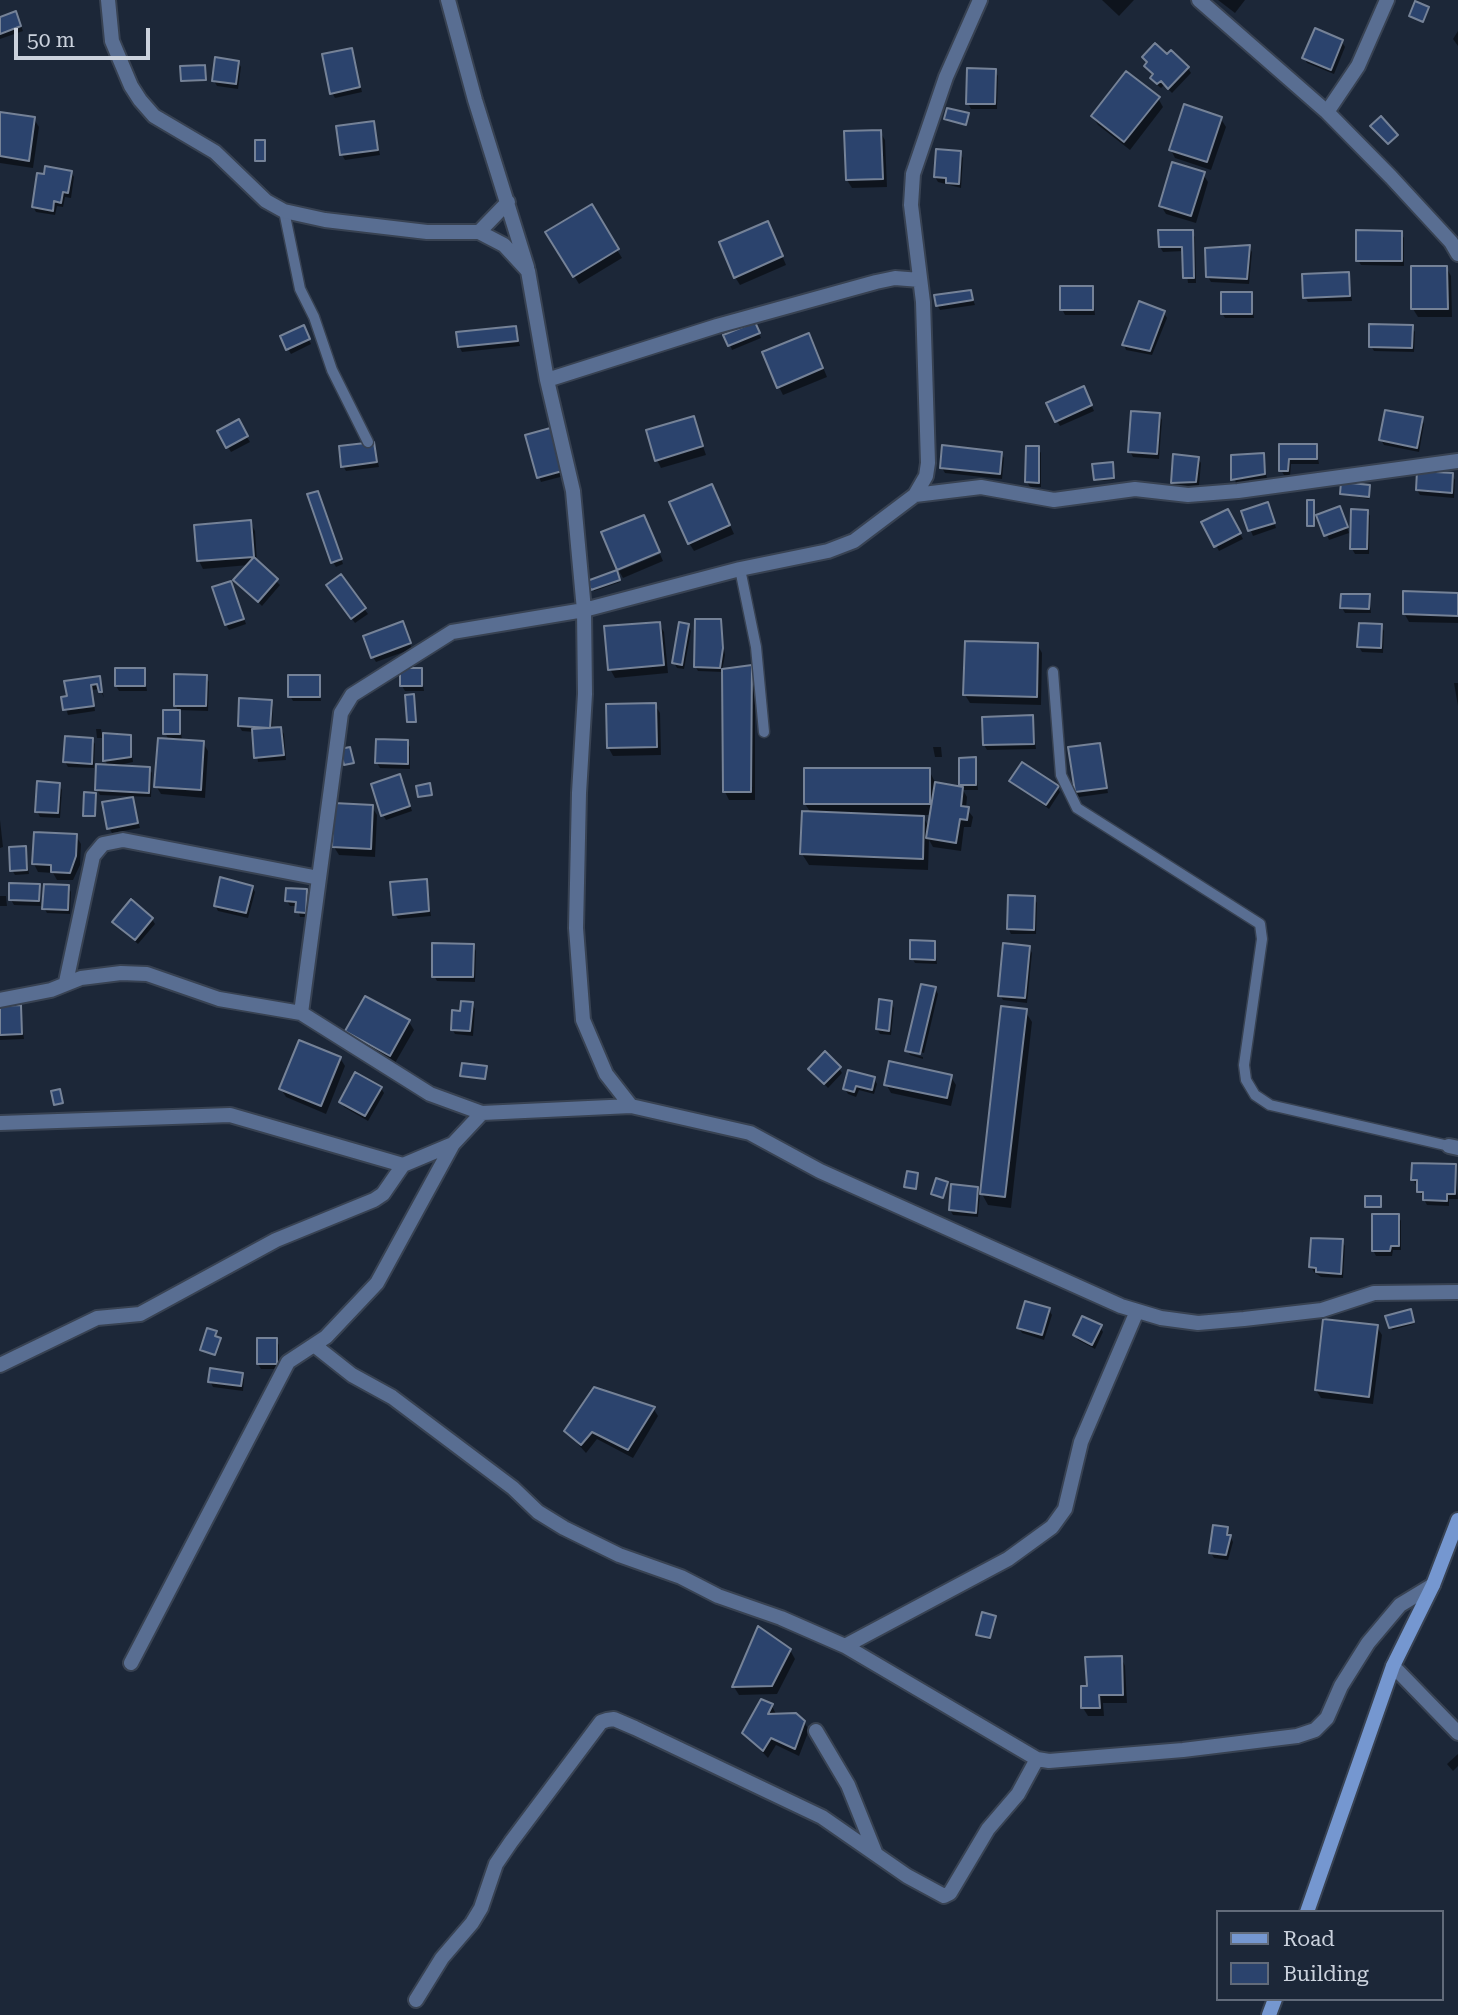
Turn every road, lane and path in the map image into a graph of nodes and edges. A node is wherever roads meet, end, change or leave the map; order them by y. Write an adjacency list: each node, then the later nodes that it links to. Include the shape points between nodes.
1 (108, 0): 8 (street, via 112,41 140,100 154,117 215,152 266,201)
2 (448, 0): 7 (street)
3 (980, 0): 12 (street, via 946,77 913,174 911,205)
4 (1199, 0): 6 (street)
5 (1387, 0): 6 (street, via 1358,66)
6 (1327, 112): 10 (street)
7 (509, 202): 9 (street); 11 (street)
8 (284, 211): 9 (street, via 427,232); 14 (lane, via 300,289 332,370)
9 (479, 233): 11 (street, via 504,245)
10 (1458, 254)
11 (528, 271): 13 (street)
12 (920, 280): 13 (street, via 876,282); 16 (street, via 928,463)
13 (547, 380): 18 (street, via 573,491)
14 (368, 442)
15 (1458, 461): 16 (street, via 1188,495 1135,489 1054,500 981,487)
16 (915, 495): 17 (street, via 853,541 811,556)
17 (740, 569): 18 (street); 20 (lane, via 756,647)
18 (584, 610): 21 (street, via 452,632 352,695 341,713); 25 (street, via 586,694 576,928 581,1005 606,1073)
19 (1053, 672): 29 (lane, via 1061,775 1077,808 1260,924 1262,939 1244,1065 1255,1095 1269,1105)
20 (764, 732)
21 (319, 878): 22 (street, via 123,840 103,844 93,856); 24 (street)
22 (66, 982): 23 (street, via 51,990); 24 (street, via 121,973 148,974 219,999)
23 (0, 1000)
24 (301, 1013): 26 (street, via 430,1094)
25 (631, 1106): 26 (street); 32 (street, via 750,1133 820,1171)
26 (482, 1113): 28 (street)
27 (0, 1124): 30 (street, via 230,1115)
28 (453, 1144): 30 (street); 33 (street, via 377,1283)
29 (1454, 1147)
30 (403, 1165): 34 (street, via 374,1200 276,1240 140,1314 97,1318)
31 (1458, 1292): 32 (street, via 1374,1293 1322,1310 1198,1323)
32 (1137, 1311): 37 (street, via 1081,1442 1065,1509 1052,1527 1007,1559)
33 (314, 1345): 37 (street, via 352,1375 392,1397 564,1528 718,1597); 38 (street, via 288,1362)
34 (0, 1364)
35 (1458, 1520): 36 (main road)
36 (1433, 1585): 39 (main road); 42 (street, via 1400,1605 1359,1656 1327,1718 1307,1734 1183,1750)
37 (845, 1646): 42 (street)
38 (131, 1663)
39 (1393, 1666): 41 (street); 44 (main road)
40 (816, 1731): 43 (street, via 848,1785)
41 (1458, 1733)
42 (1037, 1759): 43 (street, via 950,1894 928,1889)
43 (875, 1852): 45 (street, via 822,1817 635,1728 607,1720 511,1842 496,1864 472,1923 442,1958)
44 (1308, 1910)
45 (416, 2000)

